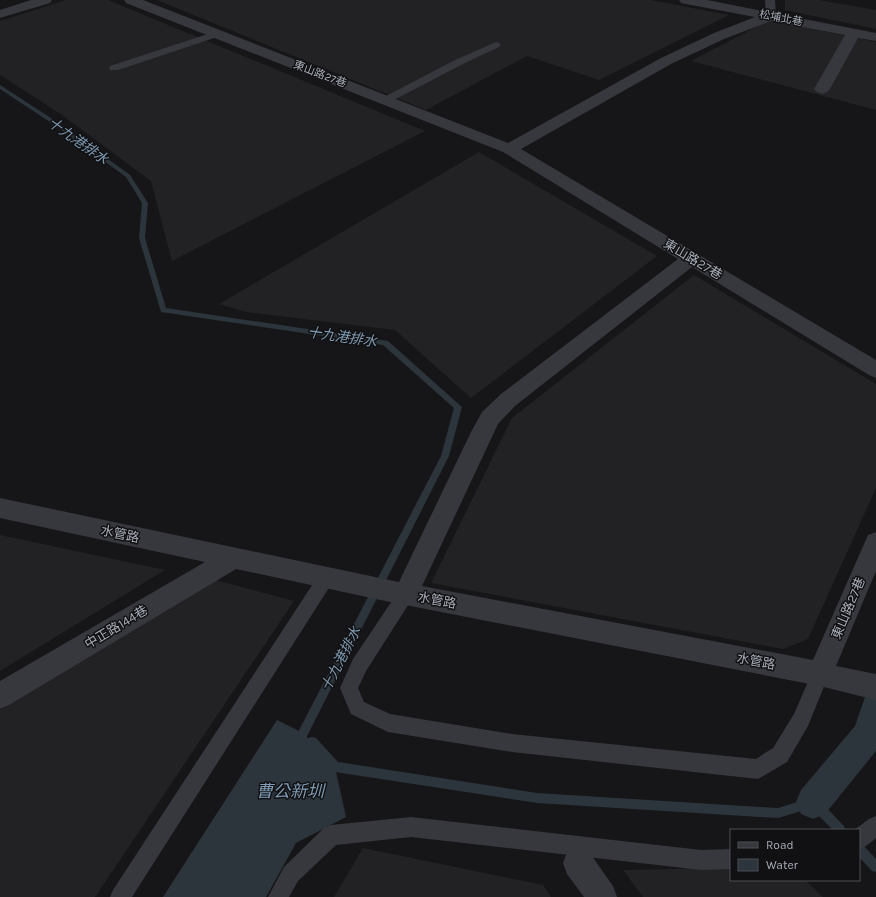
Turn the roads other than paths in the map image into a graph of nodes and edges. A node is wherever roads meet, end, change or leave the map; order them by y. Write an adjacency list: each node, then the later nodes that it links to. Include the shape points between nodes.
1 (45, 0): 5 (street)
2 (131, 0): 8 (street, 東山路27巷)
3 (686, 0): 6 (street, 松埔北巷)
4 (770, 0): 6 (lane)
5 (0, 14)
6 (771, 16): 7 (street, 松埔北巷); 14 (street, via 719,36 666,61)
7 (853, 33): 9 (street, 松埔北巷); 12 (street)
8 (217, 34): 11 (lane); 13 (street, 東山路27巷)
9 (876, 37)
10 (496, 45): 13 (lane)
11 (114, 68)
12 (822, 90)
13 (386, 100): 14 (street, 東山路27巷)
14 (509, 149): 15 (street, 東山路27巷)
15 (692, 258): 16 (street, 東山路27巷); 21 (street, via 508,400 490,418)
16 (876, 370)
17 (0, 508): 19 (street, 水管路)
18 (876, 542): 22 (street, 東山路27巷)
19 (233, 558): 20 (street, 水管路); 24 (street, 中正路144巷)
20 (326, 578): 21 (street, 水管路); 29 (lane)
21 (398, 593): 22 (street, 水管路); 22 (lane, via 349,688 357,708 388,722 512,743 758,769 780,755)
22 (832, 677): 23 (street, 水管路)
23 (876, 687)
24 (0, 696)
25 (876, 826): 26 (lane)
26 (860, 838)
27 (730, 860): 30 (lane, via 701,860 411,827 331,835 291,874)
28 (578, 863): 31 (street)
29 (120, 897)
30 (278, 897)
31 (602, 897)

